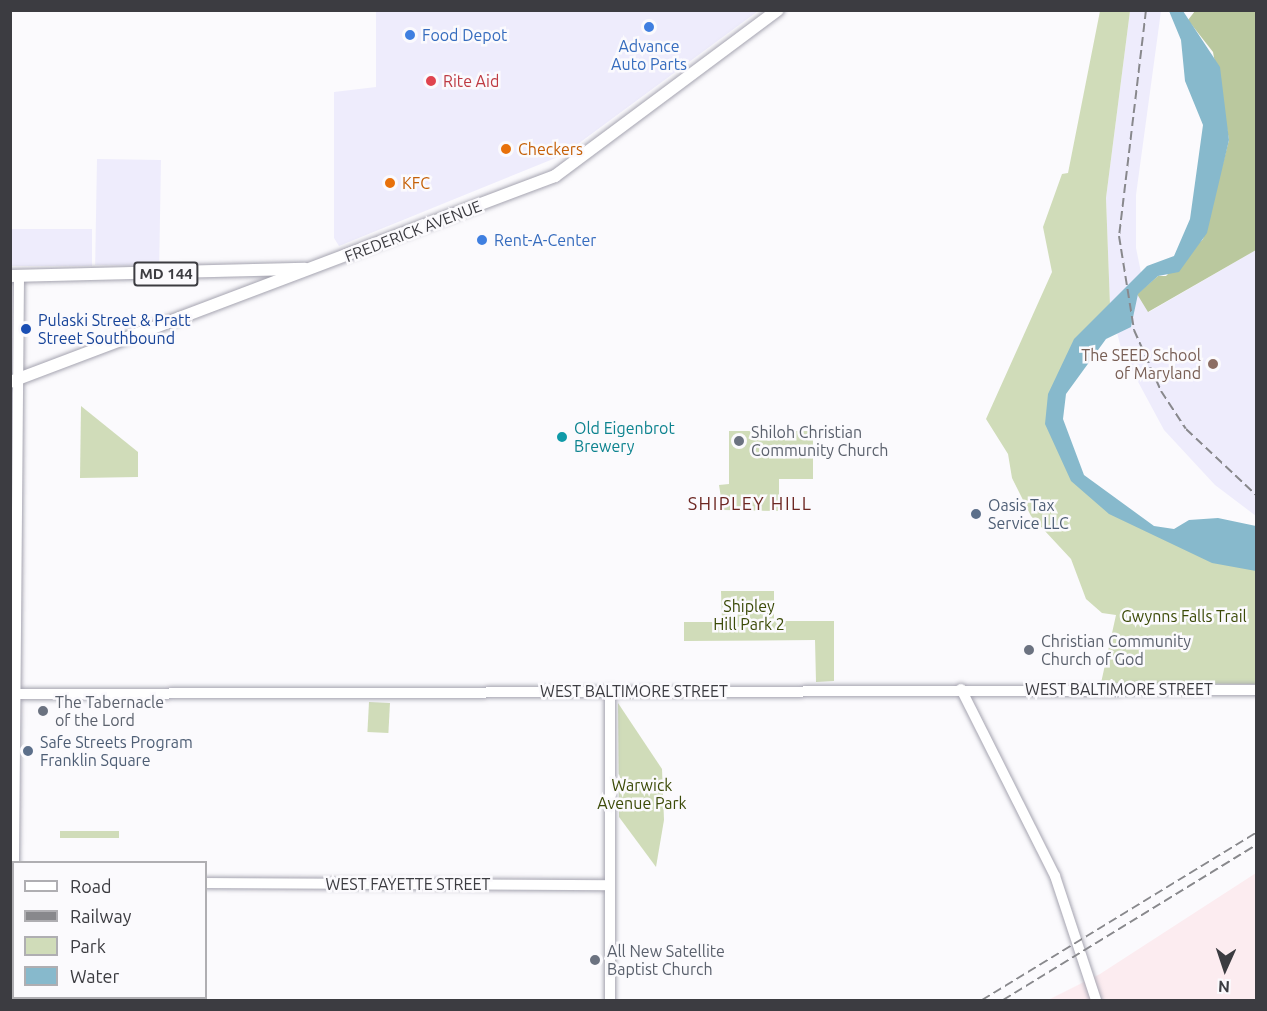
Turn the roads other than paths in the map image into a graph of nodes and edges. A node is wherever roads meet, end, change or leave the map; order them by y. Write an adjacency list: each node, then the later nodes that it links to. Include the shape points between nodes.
1 (778, 10): 2 (main road, FREDERICK AVENUE / MD 144, via 555,176)
2 (321, 267): 3 (main road, MD 144, via 265,273); 4 (main road, FREDERICK AVENUE / MD 144)
3 (15, 276): 4 (street)
4 (14, 381): 8 (street)
5 (961, 688): 6 (street, WEST BALTIMORE STREET); 7 (street, WEST BALTIMORE STREET); 15 (street, via 1055,876)
6 (1257, 690)
7 (610, 691): 8 (street, WEST BALTIMORE STREET); 12 (street)
8 (13, 694): 9 (street)
9 (14, 861)
10 (12, 882): 13 (street)
11 (207, 883): 12 (street, WEST FAYETTE STREET)
12 (610, 885): 14 (street)
13 (12, 1000)
14 (610, 1000)
15 (1096, 1000)

